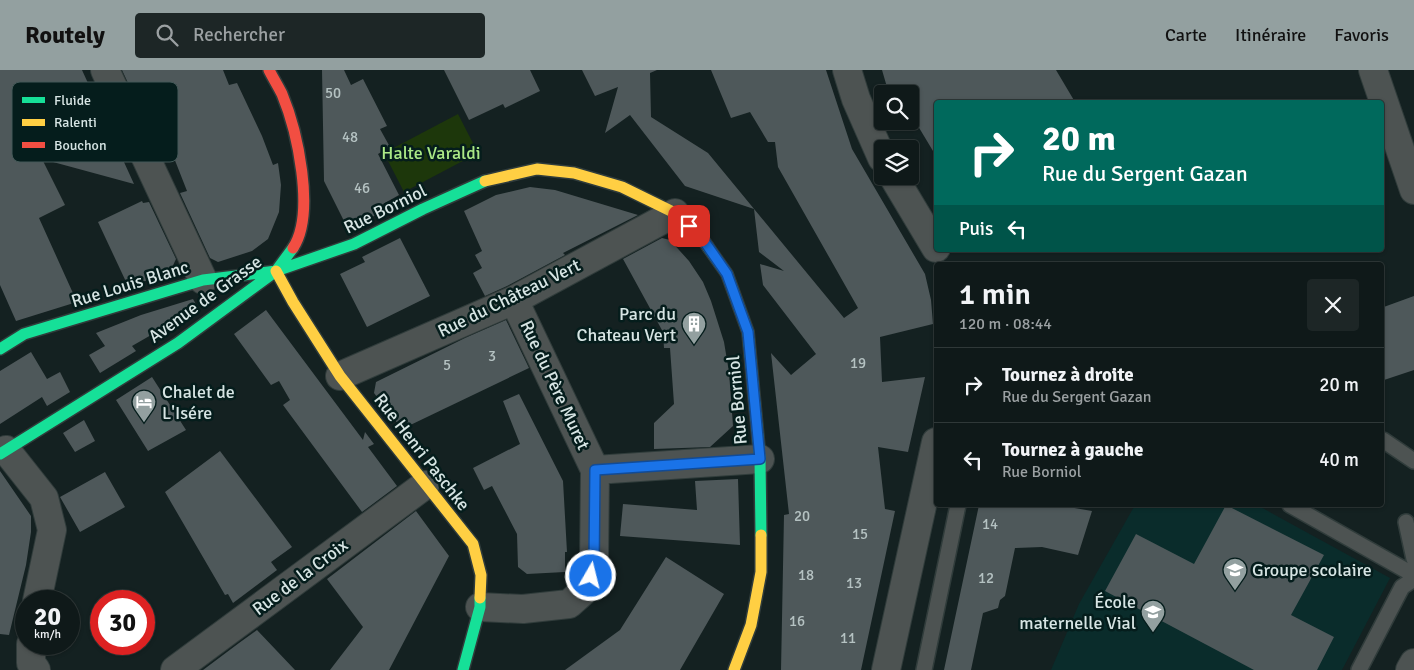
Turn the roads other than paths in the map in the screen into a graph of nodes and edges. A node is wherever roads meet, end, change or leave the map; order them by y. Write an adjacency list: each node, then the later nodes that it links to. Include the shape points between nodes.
1 (105, 70): 5 (street)
2 (270, 70): 14 (street, Avenue de Grasse, via 282,94 297,143 304,188 302,224 295,245)
3 (847, 70): 8 (street)
4 (1372, 70): 6 (street)
5 (111, 82)
6 (1382, 100)
7 (1384, 104): 11 (street)
8 (874, 140)
9 (148, 162): 15 (street)
10 (898, 185): 13 (street)
11 (1414, 190)
12 (675, 213): 14 (street, Rue Borniol, via 622,187 574,173 537,170 484,182 354,244); 16 (street, Rue du Château Vert); 22 (street, Rue Borniol, via 702,238 727,274 748,332)
13 (934, 244)
14 (276, 270): 15 (street, Rue Louis Blanc); 18 (street, Rue Henri Paschke); 21 (street, Avenue de Grasse, via 178,343)
15 (203, 280): 17 (street, Rue Louis Blanc, via 24,334)
16 (514, 300): 18 (street, Rue du Château Vert); 24 (street, Rue du Père Muret)
17 (0, 349)
18 (340, 376): 25 (street, Rue Henri Paschke)
19 (1384, 441): 23 (lane)
20 (934, 451): 40 (street)
21 (3, 452): 32 (street, via 44,498 52,530)
22 (760, 459): 24 (street); 39 (street, Rue Borniol, via 761,572 751,625)
23 (1414, 460)
24 (595, 470): 33 (street, via 594,565 588,587 569,604 523,609)
25 (425, 485): 33 (street, Rue Henri Paschke, via 473,544 481,575); 37 (street, Rue de la Croix)
26 (958, 507): 41 (lane)
27 (1294, 507): 30 (lane)
28 (1406, 522): 29 (lane)
29 (1414, 559)
30 (1414, 575)
31 (1414, 579): 42 (lane, via 1402,587)
32 (39, 590)
33 (480, 608): 38 (street, Rue Henri Paschke)
34 (31, 655): 36 (street, via 31,663)
35 (1414, 663): 43 (street)
36 (36, 670)
37 (175, 670)
38 (463, 670)
39 (734, 670)
40 (886, 670)
41 (924, 670)
42 (1359, 670)
43 (1410, 670)

